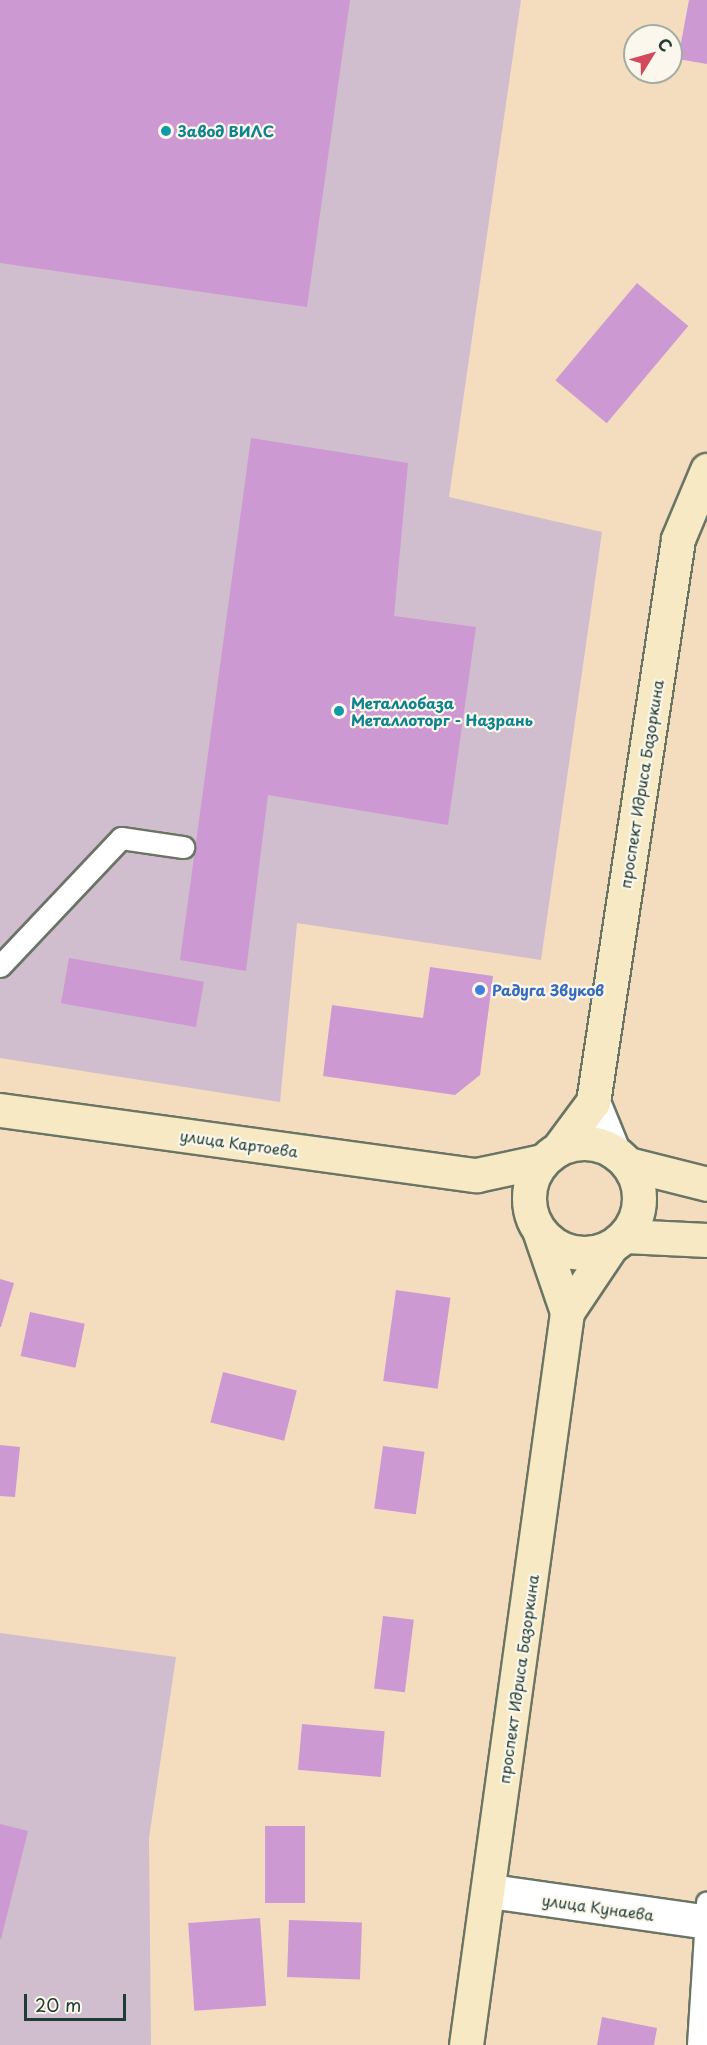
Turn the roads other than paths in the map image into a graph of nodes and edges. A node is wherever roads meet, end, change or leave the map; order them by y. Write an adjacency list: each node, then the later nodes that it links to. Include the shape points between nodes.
1 (707, 471): 4 (main road, проспект Идриса Базоркина, via 678,539)
2 (183, 847): 3 (lane, via 122,838)
3 (0, 966)
4 (593, 1102): 6 (main road, проспект Идриса Базоркина); 7 (street)
5 (0, 1110): 8 (main road, улица Картоева)
6 (550, 1155): 7 (main road, via 576,1143); 8 (main road, улица Картоева); 10 (main road, via 532,1177)
7 (621, 1158): 9 (main road); 12 (main road, via 640,1200)
8 (477, 1175): 10 (main road, улица Картоева)
9 (707, 1184)
10 (536, 1224): 12 (main road, via 573,1253); 13 (main road, проспект Идриса Базоркина)
11 (707, 1240): 12 (main road)
12 (618, 1242): 13 (main road, проспект Идриса Базоркина)
13 (567, 1312): 14 (main road, проспект Идриса Базоркина)
14 (490, 1891): 15 (street, улица Кунаева); 16 (main road, проспект Идриса Базоркина)
15 (706, 1915): 17 (lane)
16 (466, 2045)
17 (699, 2045)

